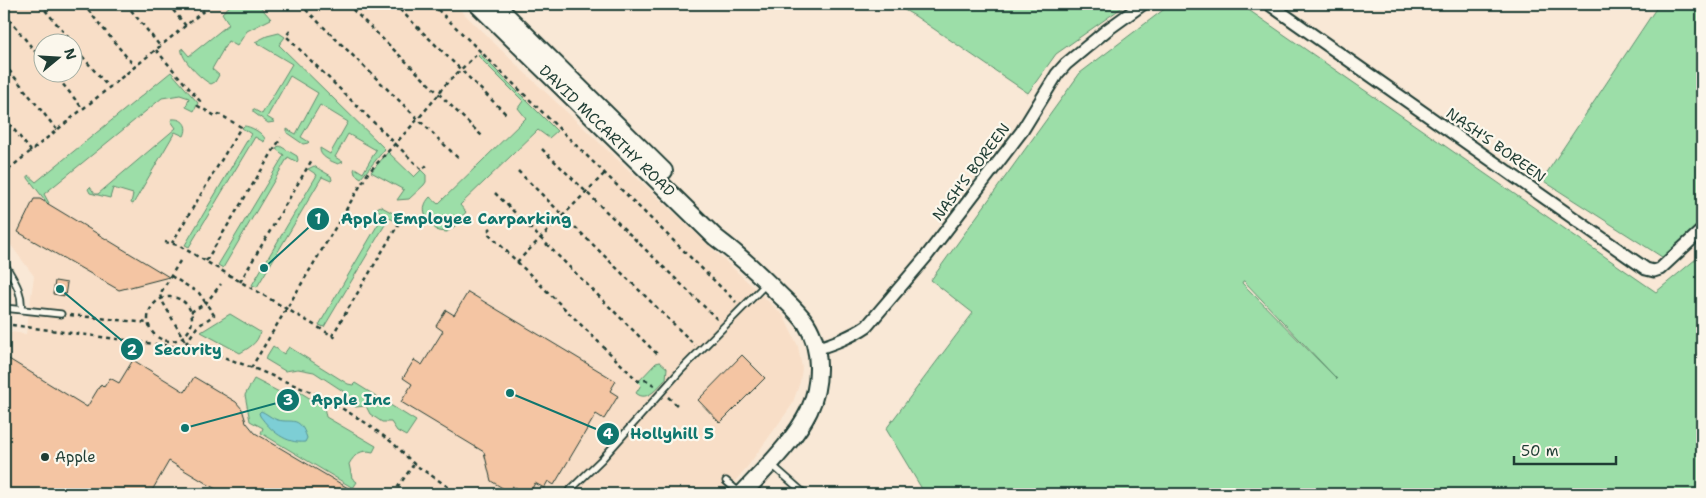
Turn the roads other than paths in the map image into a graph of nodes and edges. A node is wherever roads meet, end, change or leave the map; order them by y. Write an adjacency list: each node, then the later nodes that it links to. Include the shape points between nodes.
1 (477, 4): 6 (street, DAVID MCCARTHY ROAD, via 715,237)
2 (495, 4): 6 (street, DAVID MCCARTHY ROAD, via 722,229)
3 (1143, 4): 13 (street, NASH'S BOREEN, via 1107,30 1057,74 1022,131 925,258 867,326 836,343)
4 (1269, 4): 5 (street, NASH'S BOREEN, via 1646,269 1660,269)
5 (1702, 230)
6 (739, 255): 8 (street, DAVID MCCARTHY ROAD)
7 (4, 264): 11 (lane, via 20,289)
8 (767, 283): 13 (street, DAVID MCCARTHY ROAD, via 806,323); 16 (lane)
9 (4, 289): 10 (lane)
10 (4, 308): 11 (lane)
11 (21, 310): 12 (lane)
12 (61, 314)
13 (816, 348): 14 (street, DAVID MCCARTHY ROAD, via 818,377 814,399 803,421)
14 (770, 463): 17 (street, DAVID MCCARTHY ROAD); 18 (lane)
15 (726, 480): 17 (lane)
16 (566, 494)
17 (742, 494)
18 (805, 494)

